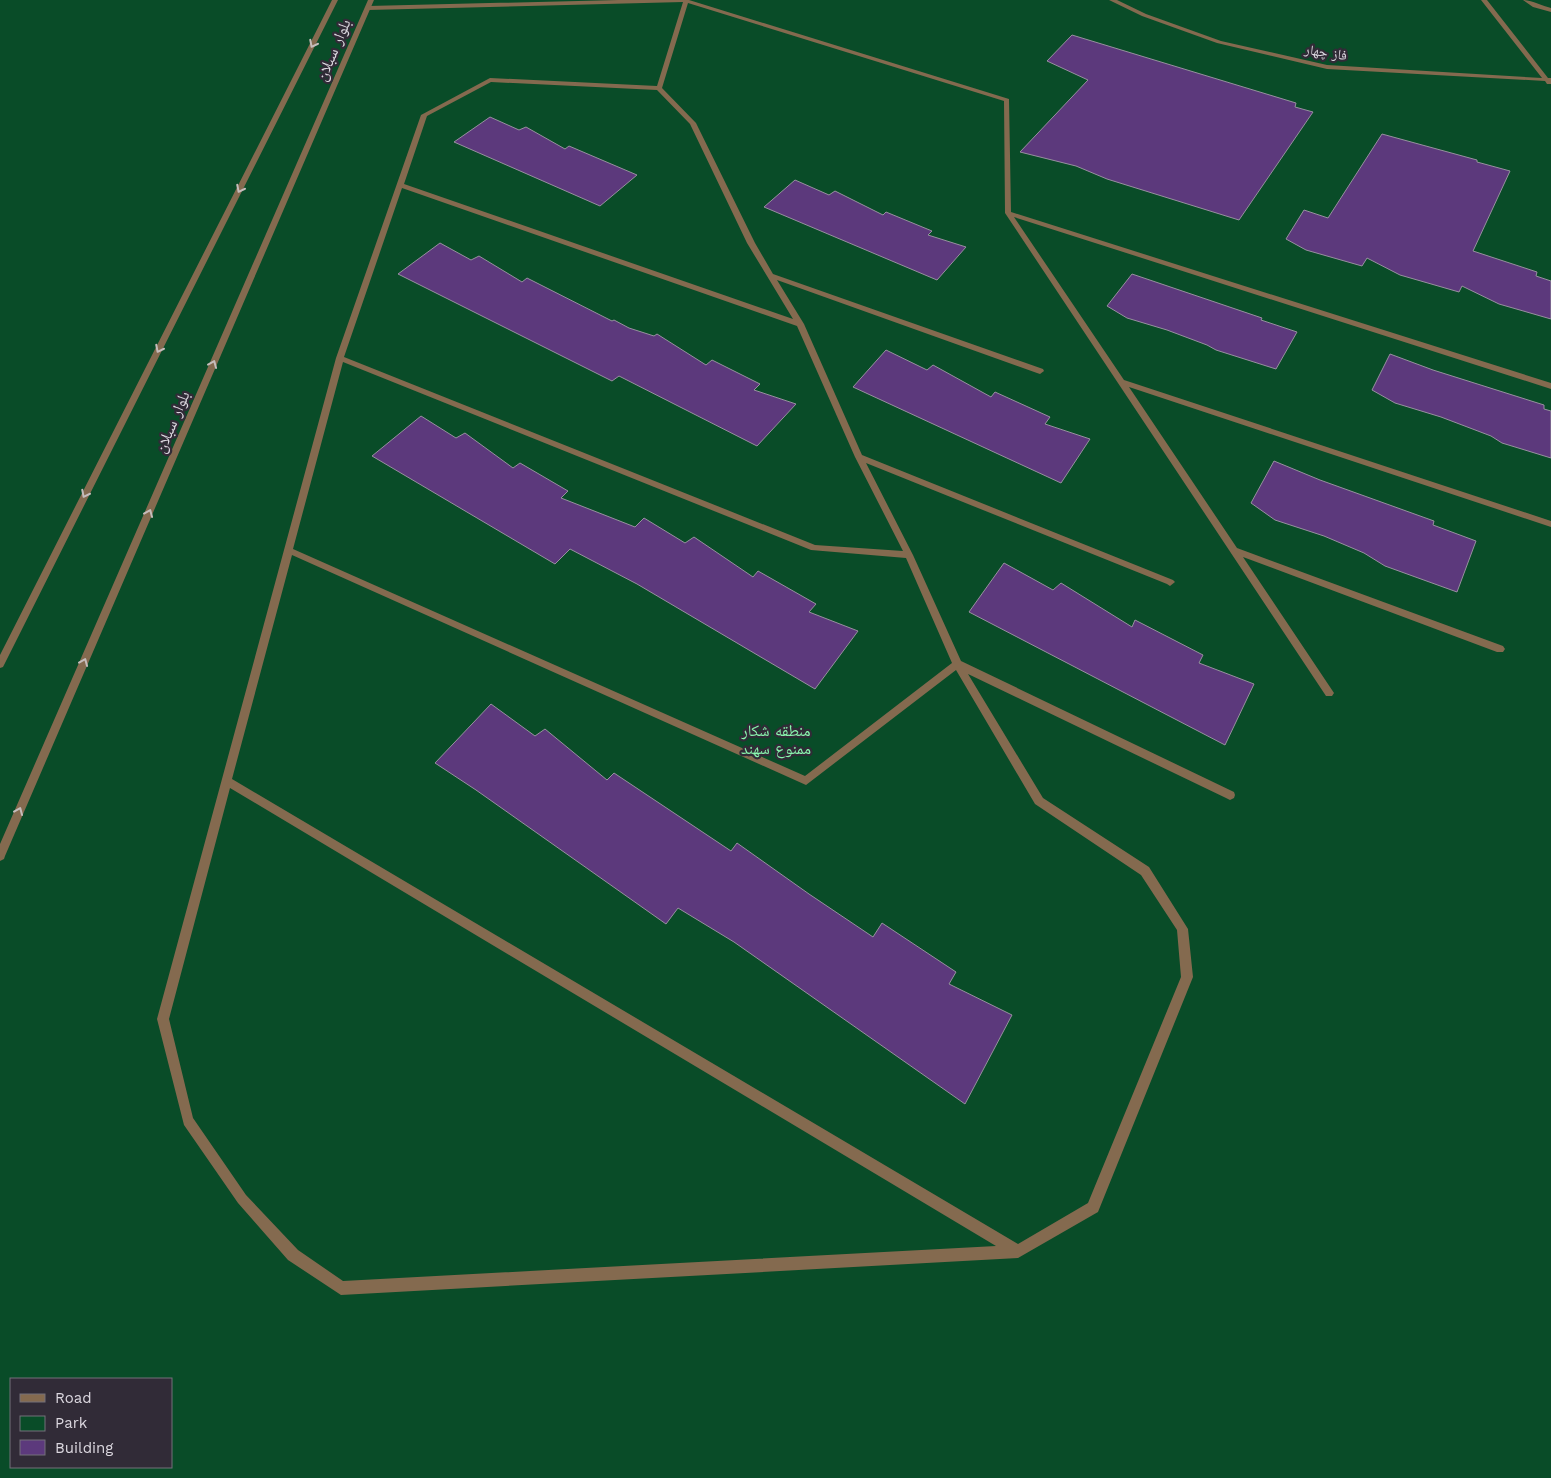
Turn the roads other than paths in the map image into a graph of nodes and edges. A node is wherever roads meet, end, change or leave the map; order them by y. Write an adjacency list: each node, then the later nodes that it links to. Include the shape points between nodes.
1 (335, 0): 25 (street, بلوار سبلان, one-way to 25)
2 (685, 0): 6 (street); 9 (street); 11 (street, via 1006,100)
3 (1112, 0): 8 (street, فاز چهار, via 1219,42 1327,66)
4 (1484, 0): 8 (street)
5 (1526, 0): 7 (street)
6 (369, 4): 30 (street, بلوار سبلان, one-way to 6)
7 (1551, 10)
8 (1550, 82)
9 (659, 88): 10 (street, via 490,80 424,115); 12 (street, via 693,123)
10 (400, 185): 13 (street); 14 (street)
11 (1008, 213): 16 (street); 17 (street)
12 (770, 275): 13 (street); 15 (street)
13 (800, 324): 18 (street)
14 (340, 358): 20 (street); 22 (street, via 814,548)
15 (1040, 371)
16 (1121, 382): 19 (street); 21 (street)
17 (1551, 386)
18 (859, 457): 22 (street); 23 (street)
19 (1551, 524)
20 (288, 550): 26 (street, via 806,781); 28 (street)
21 (1233, 550): 24 (street); 27 (street)
22 (909, 555): 26 (street)
23 (1170, 582)
24 (1500, 649)
25 (0, 664)
26 (957, 664): 29 (street); 31 (street, via 1039,801 1145,871 1182,929 1187,977 1093,1207)
27 (1329, 693)
28 (227, 781): 31 (street); 31 (street, via 163,1018 188,1120 242,1199 293,1255 341,1288)
29 (1230, 795)
30 (0, 856)
31 (1018, 1251)

